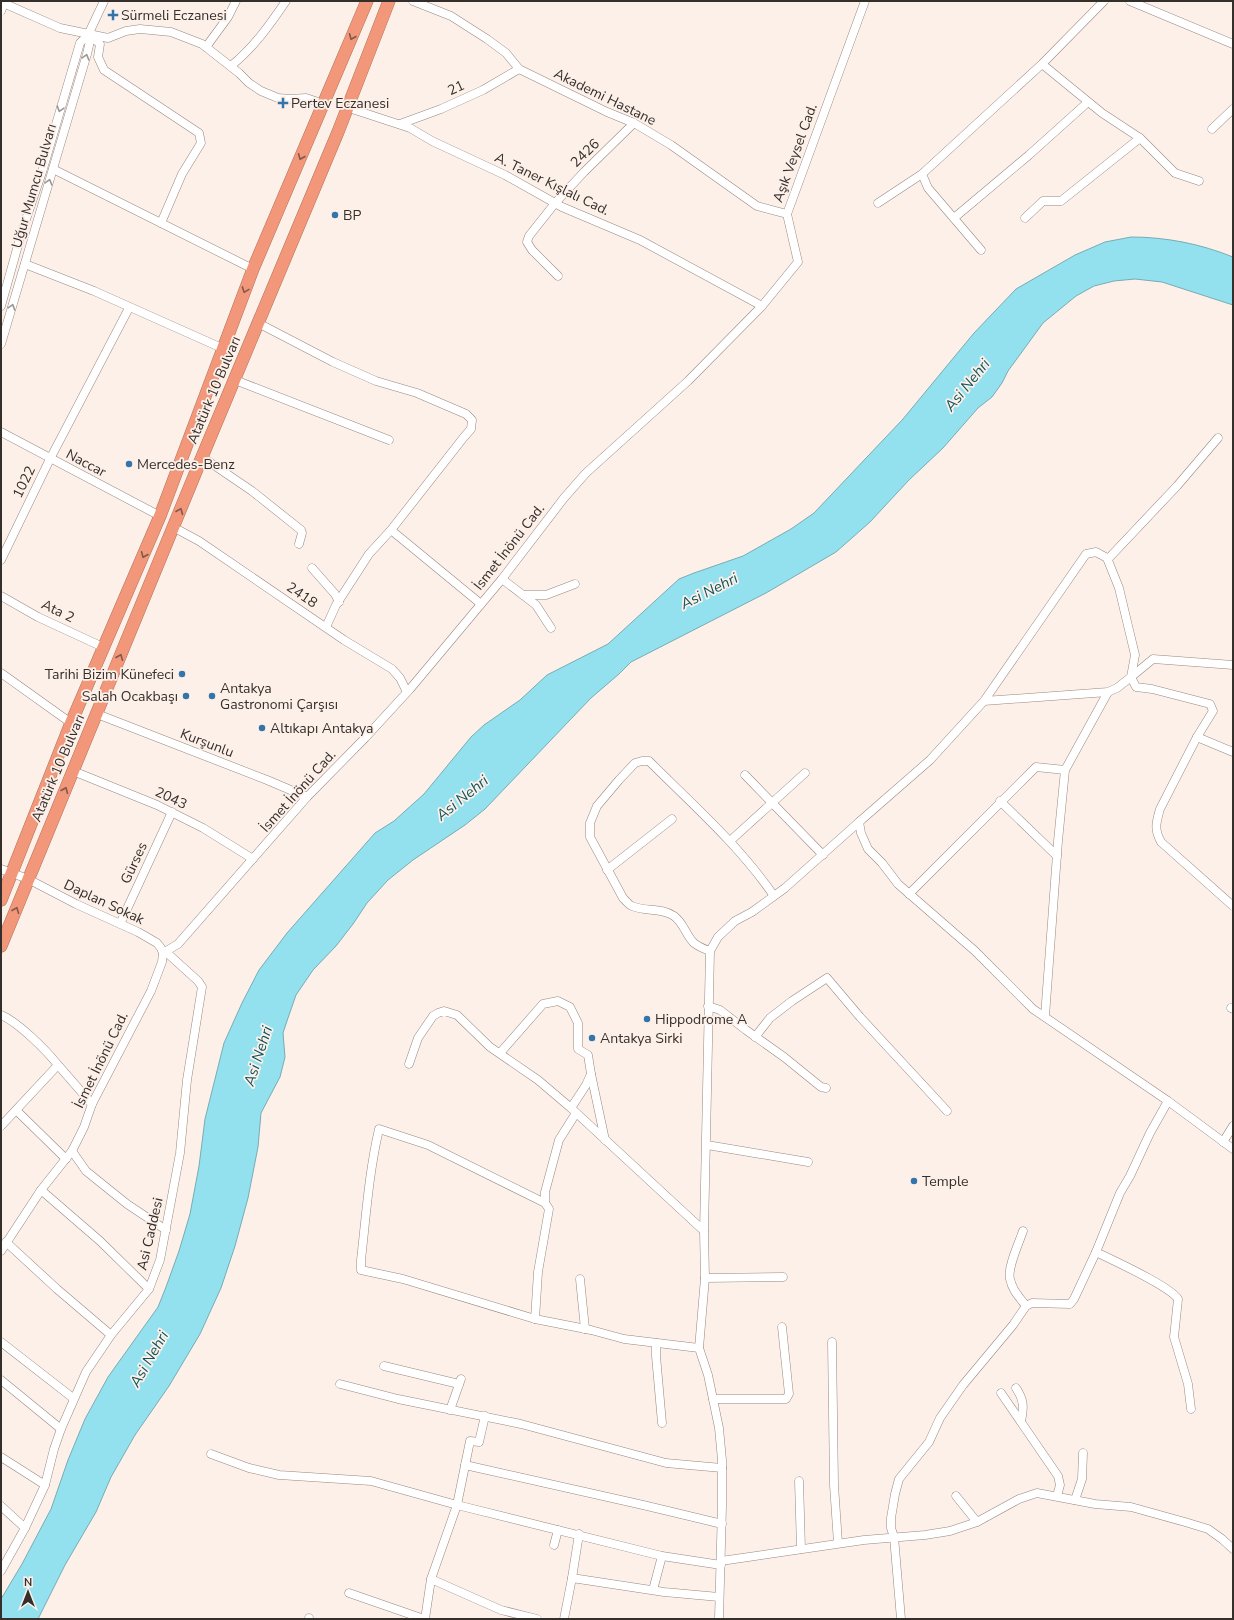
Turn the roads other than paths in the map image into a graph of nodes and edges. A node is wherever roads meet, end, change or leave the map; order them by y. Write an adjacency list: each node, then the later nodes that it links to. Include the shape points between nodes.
1 (104, 1): 11 (street, Uğur Mumcu Bulvarı)
2 (236, 1): 13 (street, via 228,17)
3 (286, 1): 15 (street, via 248,52)
4 (367, 1): 18 (highway, Atatürk 10 Bulvarı, one-way to 18)
5 (389, 1): 19 (highway, Atatürk 10 Bulvarı)
6 (413, 1): 16 (street, Akademi Hastane, via 451,16 475,31 506,54)
7 (865, 1): 30 (street, Aşık Veysel Cad.)
8 (1104, 1): 14 (street)
9 (1130, 1): 12 (street)
10 (2, 5): 11 (street, via 60,28)
11 (88, 35): 13 (street, via 108,38 126,31 155,30 171,32); 25 (street, Uğur Mumcu Bulvarı, one-way to 11, via 87,54 90,41); 33 (street, via 100,44 98,57 104,70 199,133 201,143 182,174); 38 (street, Uğur Mumcu Bulvarı, one-way to 38, via 80,43)
12 (1233, 44)
13 (206, 47): 15 (street)
14 (1042, 64): 17 (street); 26 (street)
15 (231, 66): 18 (street, via 249,83 278,98 306,98)
16 (519, 69): 21 (street, Akademi Hastane); 22 (street, 21, via 483,90)
17 (1088, 102): 24 (street, via 1122,128); 31 (street, via 1029,156)
18 (324, 104): 36 (highway, Atatürk 10 Bulvarı, one-way to 36)
19 (346, 107): 22 (street, A. Taner Kışlalı Cad.); 41 (highway, Atatürk 10 Bulvarı)
20 (1233, 109): 23 (street)
21 (634, 123): 28 (street, 2426); 30 (street, Akademi Hastane, via 671,145 756,206)
22 (400, 124): 28 (street, A. Taner Kışlalı Cad.)
23 (1212, 129)
24 (1140, 138): 27 (street, via 1175,173); 32 (street, via 1060,201 1043,201)
25 (53, 169): 33 (street); 35 (street, Uğur Mumcu Bulvarı, one-way to 25)
26 (922, 174): 29 (street); 31 (street, via 928,188)
27 (1199, 181)
28 (556, 202): 37 (street, 2426, via 527,242); 39 (street, A. Taner Kışlalı Cad., via 562,207 640,240)
29 (878, 204)
30 (787, 214): 39 (street, Aşık Veysel Cad., via 798,262)
31 (954, 218): 34 (street)
32 (1025, 218)
33 (160, 223): 36 (street)
34 (981, 250)
35 (25, 264): 40 (street, via 94,291); 42 (street, Uğur Mumcu Bulvarı, one-way to 35)
36 (253, 269): 43 (highway, Atatürk 10 Bulvarı, one-way to 43)
37 (558, 276)
38 (1, 306)
39 (762, 306): 57 (street, İsmet İnönü Cad., via 688,381 586,473)
40 (129, 308): 43 (street); 49 (street, 1022)
41 (258, 323): 44 (highway, Atatürk 10 Bulvarı); 52 (street, via 333,362 376,381 466,414 472,420 471,429)
42 (1, 344)
43 (224, 349): 50 (highway, Atatürk 10 Bulvarı)
44 (235, 380): 47 (street); 48 (highway, Atatürk 10 Bulvarı)
45 (1, 432): 49 (street, Naccar)
46 (1218, 438): 54 (street)
47 (389, 440)
48 (202, 457): 51 (highway, Atatürk 10 Bulvarı, one-way to 48); 53 (street, via 252,491 300,530 302,533)
49 (50, 458): 50 (street, Naccar); 55 (street, 1022)
50 (160, 516): 65 (highway, Atatürk 10 Bulvarı, one-way to 65)
51 (174, 527): 63 (street, 2418, via 199,541); 72 (highway, Atatürk 10 Bulvarı, one-way to 51)
52 (391, 530): 61 (street, via 370,554); 62 (street)
53 (299, 544)
54 (1108, 559): 68 (street, via 1119,588 1135,655); 71 (street, via 1094,552 1086,554)
55 (1, 560)
56 (312, 568): 61 (street)
57 (502, 579): 59 (street); 62 (street, İsmet İnönü Cad.)
58 (575, 584): 59 (street, via 546,596)
59 (523, 595): 64 (street, via 536,605)
60 (1, 596): 65 (street, Ata 2, via 38,617)
61 (339, 602): 63 (street)
62 (481, 604): 69 (street, İsmet İnönü Cad.)
63 (326, 627): 69 (street, 2418, via 392,669)
64 (552, 628)
65 (105, 648): 73 (highway, Atatürk 10 Bulvarı)
66 (1233, 665): 68 (street, via 1153,659)
67 (1, 673): 73 (street)
68 (1131, 677): 70 (street); 74 (street, via 1136,687 1210,704 1213,711)
69 (407, 692): 80 (street, İsmet İnönü Cad.)
70 (1108, 692): 71 (street); 76 (street)
71 (984, 700): 85 (street, via 930,760)
72 (97, 714): 77 (highway, Atatürk 10 Bulvarı); 80 (street, Kurşunlu, via 267,780)
73 (71, 723): 91 (highway, Atatürk 10 Bulvarı)
74 (1197, 737): 75 (street); 96 (street, via 1160,809 1156,832 1161,842)
75 (1233, 752)
76 (1065, 770): 81 (street, via 1036,767); 88 (street)
77 (73, 771): 83 (street, 2043); 92 (highway, Atatürk 10 Bulvarı, one-way to 77)
78 (806, 773): 82 (street)
79 (745, 775): 82 (street)
80 (306, 798): 89 (street, İsmet İnönü Cad.)
81 (1000, 801): 88 (street); 93 (street)
82 (773, 804): 86 (street); 87 (street)
83 (172, 812): 89 (street, 2043); 97 (street, Gürses)
84 (672, 819): 90 (street)
85 (859, 822): 87 (street); 93 (street, via 860,833 868,849)
86 (730, 841): 90 (street, via 649,761 642,761 635,763 618,780 592,816 590,837); 94 (street)
87 (823, 855): 94 (street)
88 (1057, 856): 103 (street)
89 (252, 859): 99 (street, İsmet İnönü Cad., via 178,944)
90 (608, 870): 100 (street, via 631,906 667,912 674,916 692,942)
91 (6, 871): 92 (street, Daplan Sokak); 95 (highway, Atatürk 10 Bulvarı)
92 (28, 879): 97 (street, Daplan Sokak); 98 (highway, Atatürk 10 Bulvarı, one-way to 92)
93 (909, 894): 103 (street, via 975,951 1033,1009)
94 (774, 896): 100 (street, via 735,921 718,937)
95 (1, 900)
96 (1233, 906)
97 (120, 924): 99 (street, Daplan Sokak, via 157,943)
98 (1, 946)
99 (164, 952): 111 (street, İsmet İnönü Cad., via 151,991); 126 (street, Asi Caddesi, via 202,987 187,1080 180,1153)
100 (710, 952): 101 (street)
101 (708, 1006): 104 (street, via 720,1010); 119 (street)
102 (1, 1015): 107 (street, via 26,1033)
103 (1045, 1016): 110 (street)
104 (755, 1037): 109 (street, via 784,1056 820,1087); 114 (street, via 770,1018 827,978)
105 (500, 1054): 106 (street, via 480,1039 461,1018 444,1011 433,1016 421,1032); 108 (street, via 543,1004 558,1001 570,1007 578,1023 578,1049 588,1054); 113 (street, via 538,1080)
106 (409, 1064)
107 (58, 1065): 111 (street); 112 (street)
108 (591, 1074): 113 (street); 117 (street)
109 (826, 1088)
110 (1168, 1101): 118 (street); 131 (street, via 1120,1194)
111 (92, 1104): 121 (street, İsmet İnönü Cad.)
112 (16, 1110): 115 (street); 122 (street)
113 (573, 1110): 117 (street); 125 (street, via 559,1140 545,1192)
114 (947, 1111)
115 (1, 1126)
116 (1233, 1126): 118 (street)
117 (604, 1140): 127 (street)
118 (1223, 1142): 120 (street)
119 (707, 1145): 123 (street); 127 (street)
120 (1233, 1149)
121 (72, 1152): 122 (street, İsmet İnönü Cad.); 126 (street, via 86,1171 127,1204)
122 (66, 1159): 124 (street, İsmet İnönü Cad.)
123 (808, 1162)
124 (41, 1190): 129 (street, İsmet İnönü Cad.); 135 (street, via 100,1241)
125 (545, 1203): 137 (street, via 549,1209 538,1272); 137 (street, via 428,1145 380,1129 368,1190 361,1270 403,1279)
126 (166, 1230): 135 (street, Asi Caddesi, via 160,1260)
127 (704, 1231): 133 (street)
128 (1023, 1231): 136 (street, via 1009,1277 1012,1287)
129 (6, 1242): 130 (street, İsmet İnönü Cad.); 140 (street)
130 (1, 1251)
131 (1096, 1252): 136 (street, via 1070,1304 1032,1303); 152 (street, via 1176,1294 1178,1299 1174,1337 1188,1384)
132 (783, 1277): 133 (street)
133 (705, 1278): 144 (street)
134 (580, 1279): 139 (street)
135 (149, 1289): 140 (street, Asi Caddesi)
136 (1026, 1306): 175 (street, via 963,1385 940,1418 929,1442 899,1479 891,1518)
137 (535, 1319): 139 (street)
138 (782, 1327): 151 (street, via 788,1394 786,1399)
139 (585, 1329): 143 (street)
140 (111, 1335): 150 (street, Asi Caddesi, via 86,1372)
141 (1, 1342): 150 (street)
142 (832, 1342): 176 (street, via 834,1485)
143 (656, 1344): 144 (street); 156 (street)
144 (699, 1348): 151 (street)
145 (384, 1366): 153 (street, via 460,1382)
146 (1, 1380): 157 (street)
147 (340, 1384): 153 (street)
148 (1016, 1388): 155 (street, via 1023,1398)
149 (1000, 1393): 155 (street)
150 (73, 1398): 157 (street, Asi Caddesi)
151 (713, 1399): 162 (street, via 719,1428)
152 (1191, 1408)
153 (450, 1410): 154 (street)
154 (485, 1416): 161 (street, via 479,1442 470,1441); 162 (street, via 666,1463)
155 (1021, 1421): 166 (street, via 1058,1476)
156 (662, 1423)
157 (61, 1429): 164 (street, Asi Caddesi)
158 (1083, 1453): 167 (street, via 1082,1479)
159 (211, 1454): 168 (street, via 279,1475 371,1481)
160 (1, 1457): 164 (street)
161 (465, 1465): 168 (street); 171 (street)
162 (722, 1468): 171 (street)
163 (799, 1481): 178 (street)
164 (45, 1485): 172 (street, Asi Caddesi)
165 (956, 1496): 170 (street)
166 (1058, 1496): 167 (street); 170 (street, via 1037,1493 1019,1499)
167 (1075, 1500): 179 (street, via 1131,1507 1208,1529)
168 (457, 1505): 173 (street); 184 (street)
169 (1, 1506): 172 (street)
170 (977, 1522): 175 (street, via 950,1531)
171 (722, 1524): 181 (street)
172 (25, 1528): 182 (street, Asi Caddesi)
173 (558, 1530): 174 (street); 177 (street)
174 (579, 1534): 180 (street); 183 (street)
175 (894, 1537): 176 (street); 192 (street)
176 (838, 1543): 178 (street)
177 (554, 1545)
178 (800, 1548): 181 (street)
179 (1233, 1549)
180 (662, 1556): 181 (street); 185 (street)
181 (721, 1563): 187 (street)
182 (1, 1571)
183 (572, 1578): 185 (street); 190 (street)
184 (430, 1579): 188 (street); 189 (street, via 501,1610)
185 (653, 1590): 187 (street)
186 (349, 1593): 188 (street)
187 (719, 1597): 191 (street)
188 (424, 1619)
189 (537, 1619)
190 (564, 1619)
191 (719, 1619)
192 (900, 1619)

